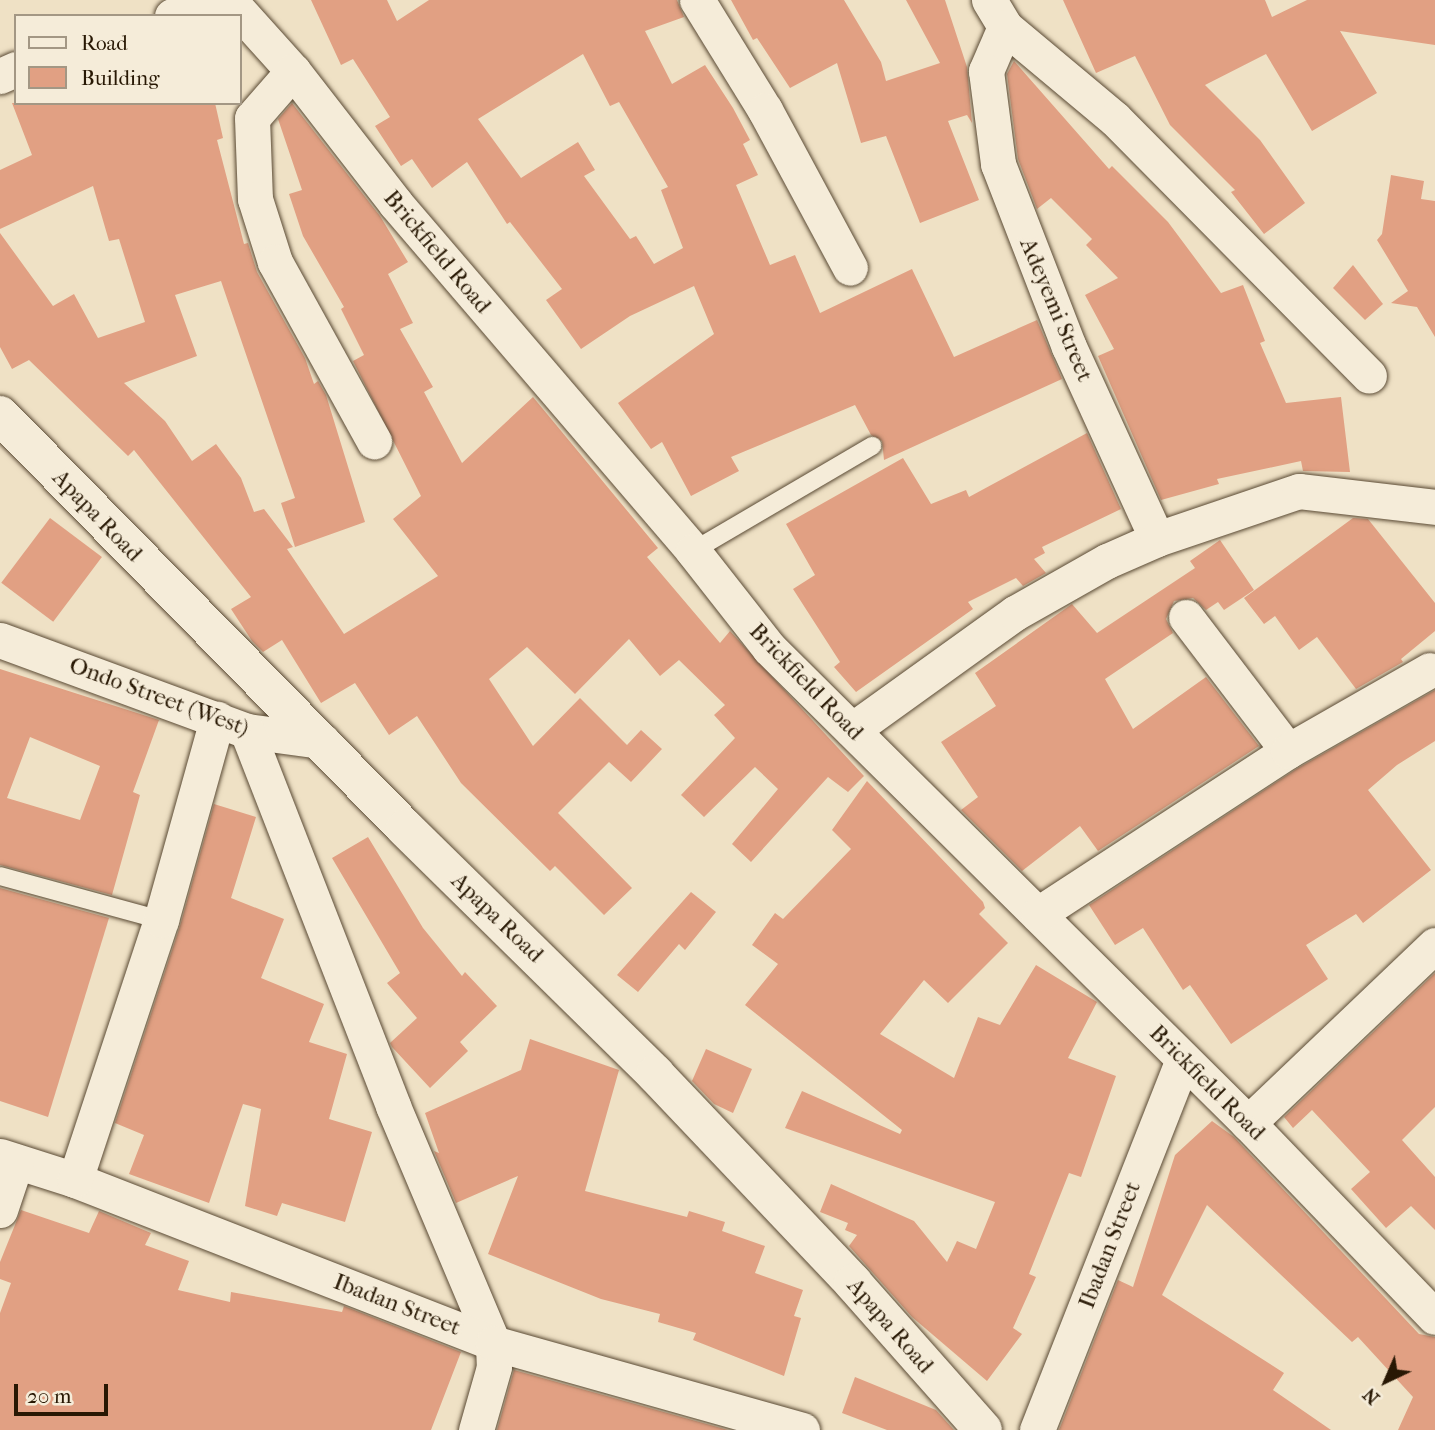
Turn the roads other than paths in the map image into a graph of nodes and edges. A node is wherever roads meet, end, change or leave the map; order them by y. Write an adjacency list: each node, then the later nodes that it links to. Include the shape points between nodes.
1 (221, 0): 5 (street)
2 (229, 0): 7 (street, Brickfield Road)
3 (697, 0): 9 (street, via 765,110)
4 (997, 13): 10 (street, via 1115,119); 15 (street, Adeyemi Street, via 986,71 998,164 1027,243)
5 (178, 14)
6 (242, 14): 8 (street, Brickfield Road)
7 (242, 14)
8 (293, 71): 12 (street, via 252,118 256,199 275,262); 16 (street, Brickfield Road, via 396,204)
9 (850, 268)
10 (1369, 376)
11 (0, 415): 22 (street, Apapa Road)
12 (374, 441)
13 (872, 446): 16 (lane)
14 (1435, 507): 15 (street, via 1298,491)
15 (1157, 539): 21 (street, via 1107,561 1015,613)
16 (693, 551): 21 (street, Brickfield Road, via 769,648)
17 (1186, 617): 23 (street)
18 (0, 640): 20 (street, Ondo Street (West))
19 (1430, 670): 23 (street)
20 (232, 725): 22 (street, Ondo Street (West)); 26 (street); 34 (street)
21 (852, 730): 25 (street, Brickfield Road)
22 (322, 741): 37 (street, Apapa Road, via 655,1073 853,1283)
23 (1288, 751): 25 (street)
24 (0, 876): 26 (lane)
25 (1038, 914): 28 (street, Brickfield Road)
26 (161, 920): 31 (street)
27 (1435, 945): 29 (street)
28 (1182, 1060): 29 (street, Brickfield Road); 38 (street, Ibadan Street)
29 (1248, 1123): 33 (street, Brickfield Road)
30 (8, 1159): 31 (street, Ibadan Street); 32 (street)
31 (75, 1180): 34 (street, Ibadan Street)
32 (0, 1210)
33 (1435, 1317)
34 (493, 1343): 35 (street, via 495,1367); 36 (street, Ibadan Street)
35 (477, 1430)
36 (802, 1430)
37 (983, 1430)
38 (1037, 1430)

